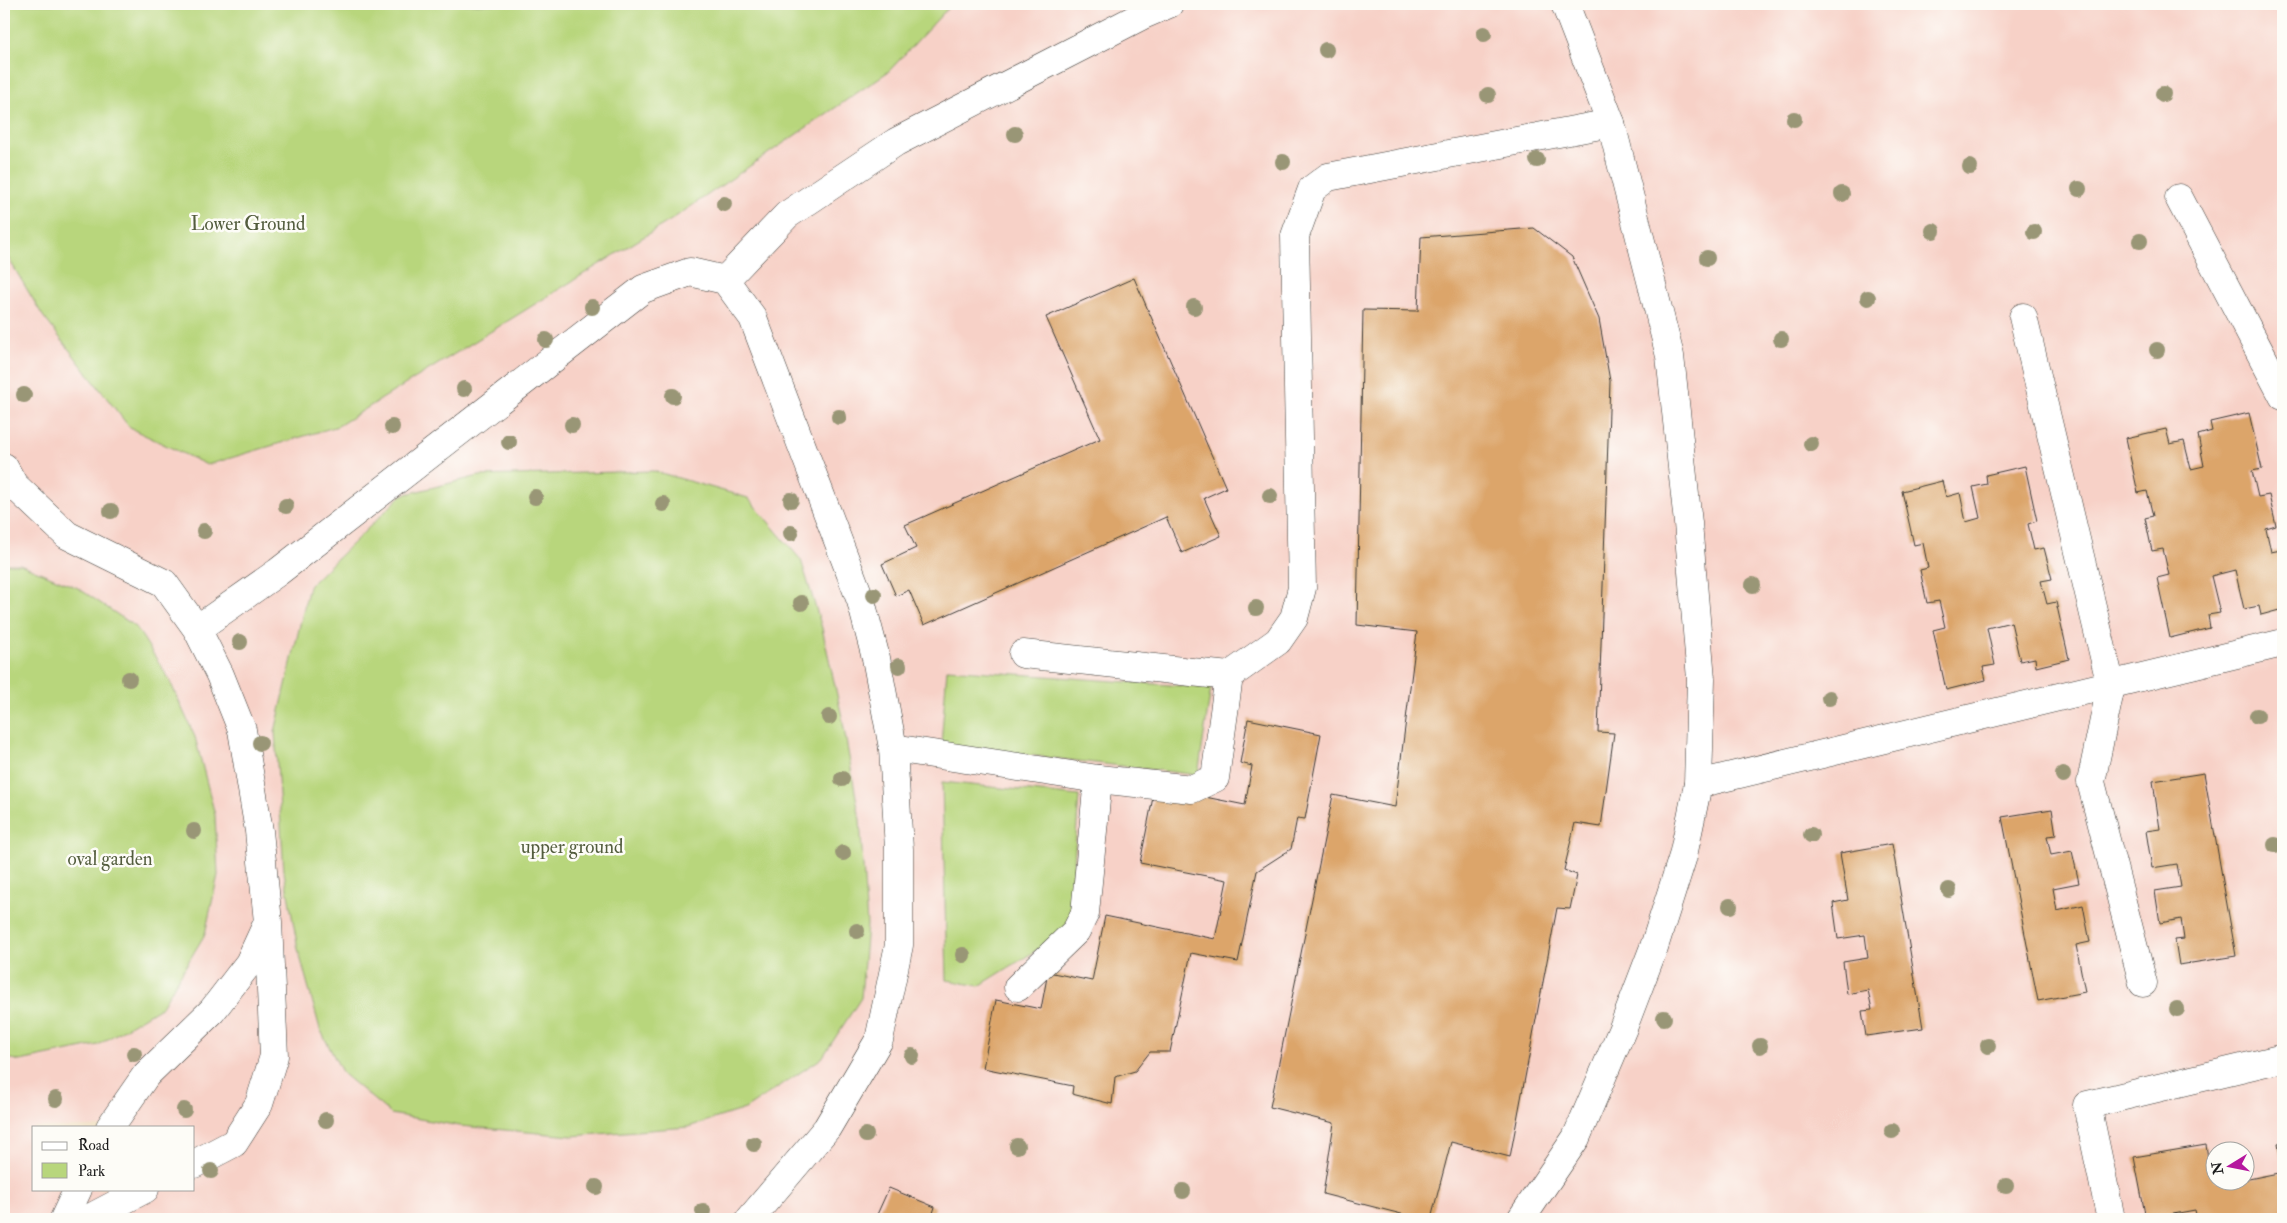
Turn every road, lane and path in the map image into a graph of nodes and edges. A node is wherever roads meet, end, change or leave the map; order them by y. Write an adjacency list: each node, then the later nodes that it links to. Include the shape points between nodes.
1 (1169, 4): 5 (street, via 896,142 787,214)
2 (1565, 4): 3 (street)
3 (1611, 123): 12 (street, via 1328,177 1312,189 1295,236 1302,588 1294,618 1278,640); 16 (street, via 1670,356 1701,679)
4 (2179, 198): 7 (street)
5 (725, 280): 9 (street, via 690,272 643,289 278,572); 14 (street, via 753,318 862,601)
6 (2023, 317): 13 (street)
7 (2283, 396)
8 (4, 467): 9 (street, via 14,485 67,535 164,583)
9 (198, 629): 17 (street, via 242,730 259,831)
10 (2283, 642): 13 (street)
11 (1023, 654): 12 (street)
12 (1229, 676): 15 (street, via 1215,778 1192,789)
13 (2110, 686): 16 (street); 18 (street, via 2090,782)
14 (893, 748): 15 (street); 27 (street, via 899,849 899,945 880,1040 827,1128)
15 (1098, 779): 19 (street, via 1085,913 1076,931)
16 (1698, 784): 28 (street, via 1683,856 1654,947 1623,1028 1576,1138)
17 (268, 922): 21 (street, via 249,963 212,1011 146,1075); 22 (street, via 274,1056 259,1104 234,1143)
18 (2143, 983)
19 (1018, 987)
20 (2283, 1058): 29 (street, via 2087,1105)
21 (111, 1126)
22 (195, 1163)
23 (78, 1190): 25 (street)
24 (143, 1190): 26 (street)
25 (64, 1219)
26 (88, 1219)
27 (750, 1219)
28 (1521, 1219)
29 (2111, 1219)

